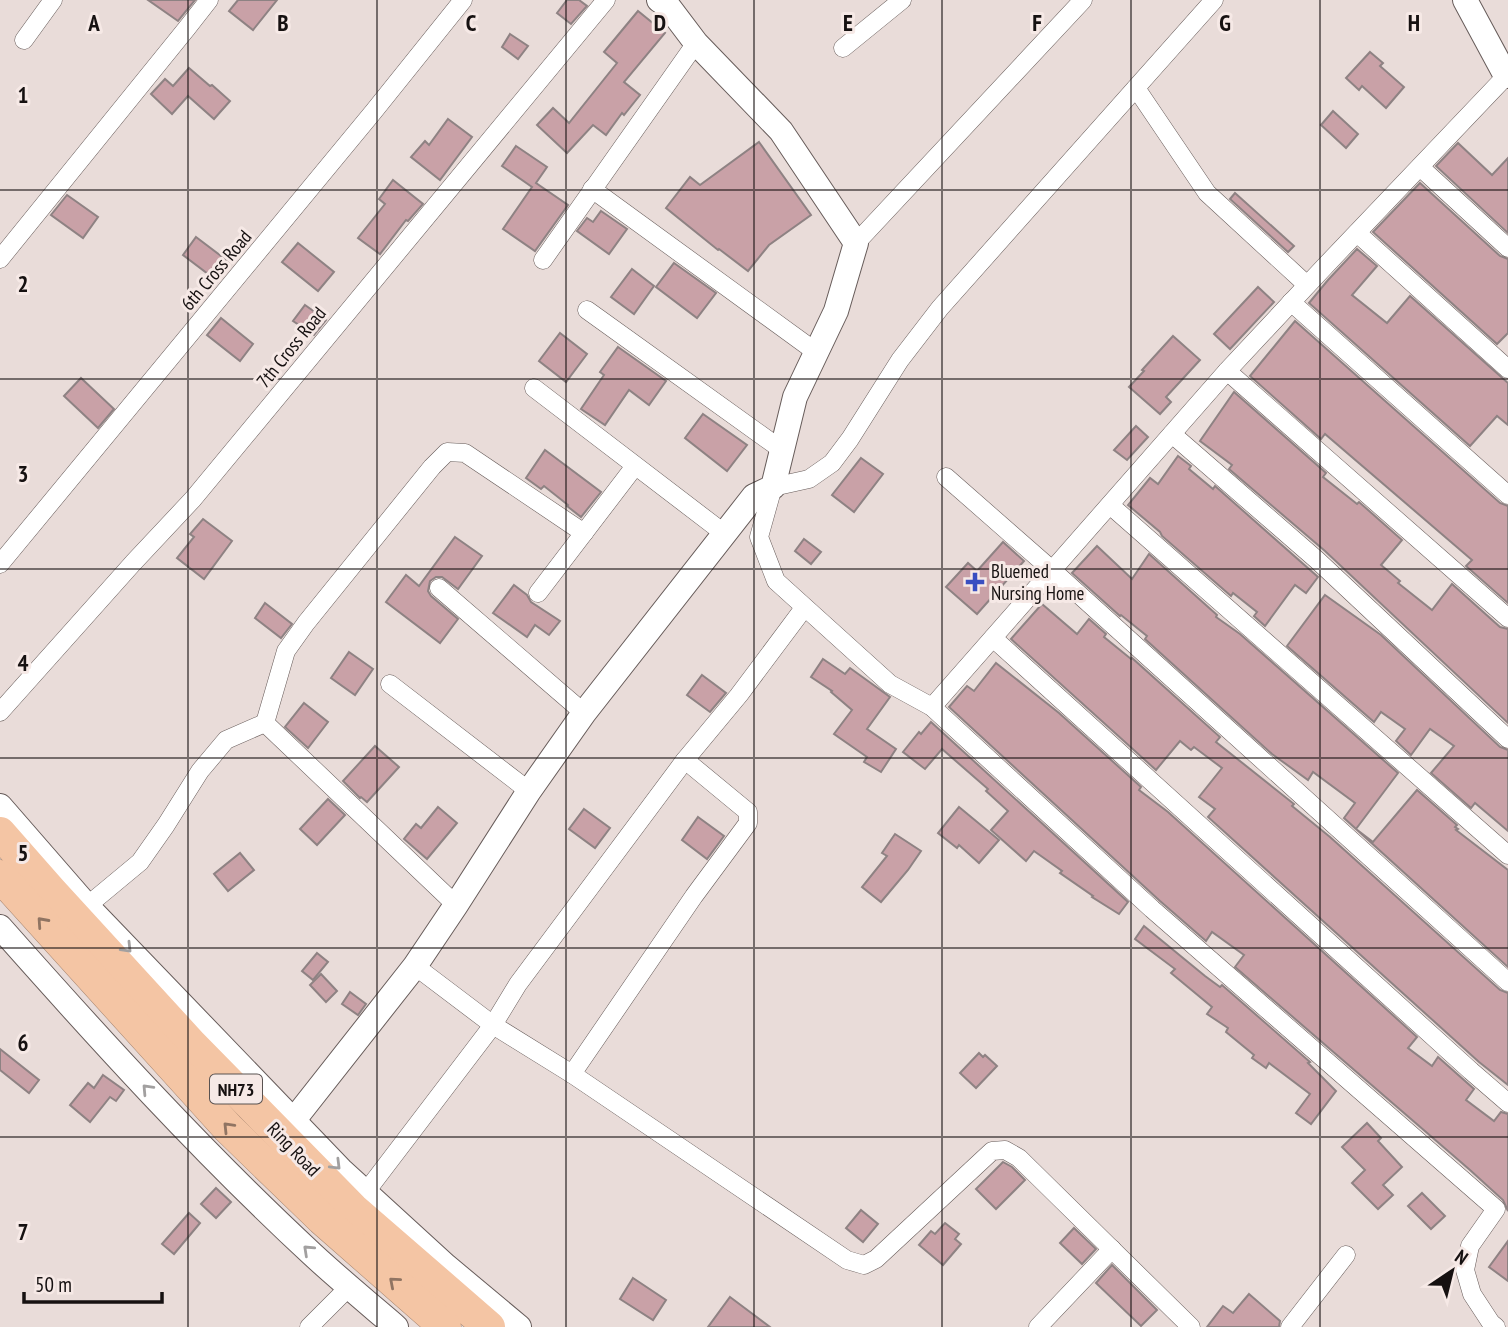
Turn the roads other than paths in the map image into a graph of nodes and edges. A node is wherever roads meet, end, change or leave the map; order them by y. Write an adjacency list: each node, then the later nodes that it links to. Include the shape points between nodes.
1 (53, 0): 10 (street)
2 (209, 0): 20 (street)
3 (463, 0): 38 (street, 6th Cross Road)
4 (606, 0): 47 (street, 7th Cross Road, via 193,499)
5 (659, 0): 11 (street)
6 (902, 0): 12 (street)
7 (1083, 0): 18 (street)
8 (1214, 0): 14 (street)
9 (1465, 0): 13 (street)
10 (24, 40)
11 (695, 43): 16 (street); 18 (street, via 781,131)
12 (843, 48)
13 (1505, 81): 15 (street)
14 (1136, 88): 22 (street, via 1207,193); 33 (street, via 940,308 832,463 809,479)
15 (1420, 167): 17 (street); 19 (street)
16 (592, 189): 21 (street); 25 (street)
17 (1357, 233): 22 (street); 26 (street)
18 (856, 243): 25 (street, via 836,311)
19 (1508, 248)
20 (0, 259)
21 (543, 260)
22 (1307, 285): 23 (street)
23 (1292, 302): 27 (street); 34 (street)
24 (587, 310): 30 (street)
25 (816, 352): 30 (street, via 794,397)
26 (1508, 369)
27 (1227, 372): 29 (street); 43 (street)
28 (534, 388): 31 (street)
29 (1172, 434): 35 (street); 50 (street, via 1317,560)
30 (782, 450): 33 (street)
31 (635, 466): 36 (street); 37 (street)
32 (946, 477): 39 (street)
33 (773, 487): 37 (street, via 754,496); 42 (street, via 759,537 776,581)
34 (1508, 495)
35 (1110, 505): 39 (street); 55 (street)
36 (584, 533): 41 (street); 49 (street, via 465,453 447,452 286,651)
37 (725, 534): 48 (street)
38 (0, 564)
39 (1052, 570): 44 (street); 61 (street)
40 (439, 588): 48 (street)
41 (538, 593)
42 (804, 608): 46 (street, via 890,684); 51 (street)
43 (1508, 618)
44 (993, 638): 46 (street); 64 (street)
45 (390, 684): 52 (street)
46 (932, 707): 78 (street, via 1152,909 1496,1209 1470,1246 1465,1270 1472,1294)
47 (0, 712)
48 (584, 713): 52 (street)
49 (265, 723): 57 (street); 58 (street, via 226,740 139,862)
50 (1508, 739)
51 (685, 760): 62 (street, via 518,984); 63 (street, via 748,812 748,823)
52 (529, 791): 57 (street)
53 (0, 806): 58 (street)
54 (3, 843): 66 (highway, Ring Road / NH73, via 192,1045)
55 (1508, 855)
56 (0, 876): 70 (highway, Ring Road / NH73, one-way to 56, via 229,1128)
57 (456, 905): 60 (street)
58 (87, 906): 65 (street, one-way to 65)
59 (0, 928): 69 (street, one-way to 59, via 167,1111)
60 (415, 966): 62 (street); 65 (street)
61 (1508, 982)
62 (493, 1025): 63 (street); 66 (street)
63 (572, 1074): 67 (street, via 847,1260 864,1265 876,1259 992,1152 1005,1150)
64 (1508, 1104)
65 (293, 1121): 66 (street, one-way to 66, via 341,1170)
66 (359, 1201): 73 (highway, Ring Road / NH73); 74 (street)
67 (1112, 1249): 75 (street); 76 (street)
68 (1346, 1255): 77 (street)
69 (349, 1287): 71 (street); 72 (street)
70 (427, 1321)
71 (309, 1327)
72 (396, 1327)
73 (489, 1327)
74 (519, 1327)
75 (1038, 1327)
76 (1191, 1327)
77 (1290, 1327)
78 (1496, 1327)

